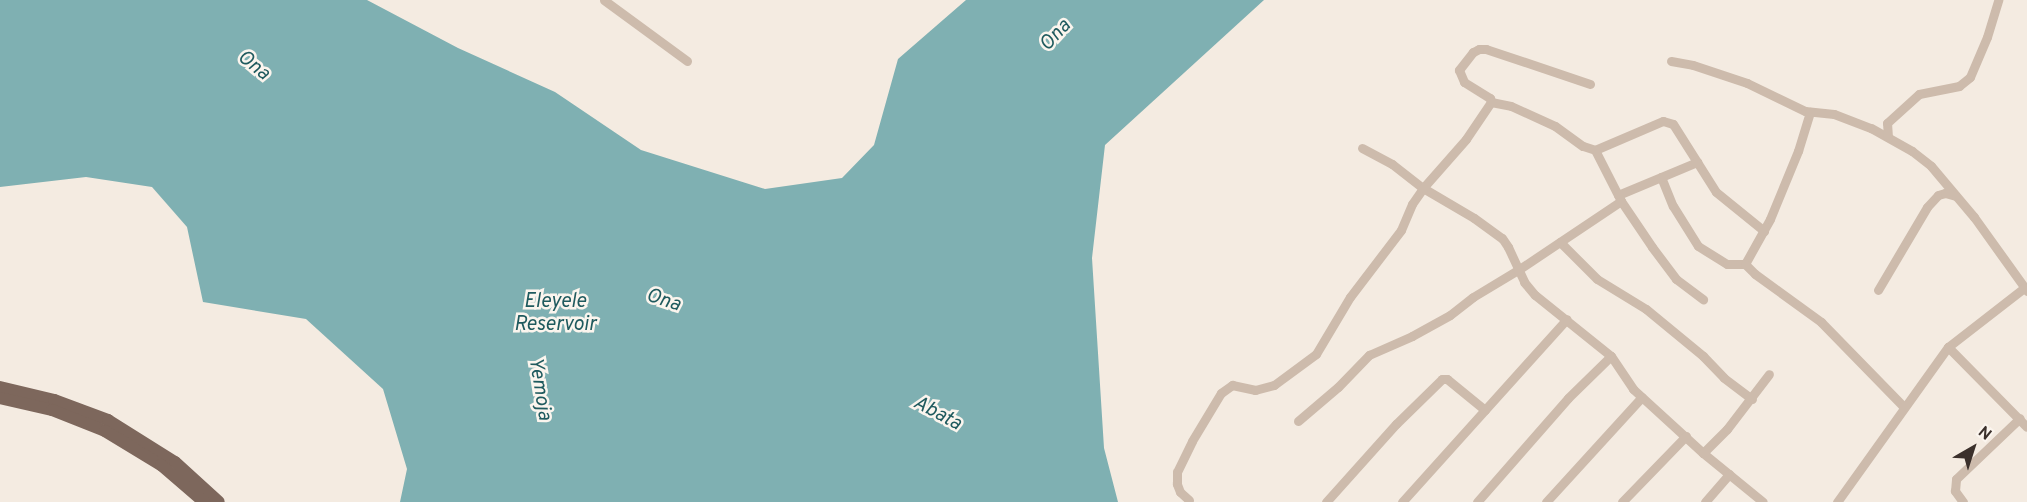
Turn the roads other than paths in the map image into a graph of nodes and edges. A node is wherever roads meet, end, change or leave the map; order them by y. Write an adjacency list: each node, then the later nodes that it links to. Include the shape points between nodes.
1 (604, 0): 3 (street)
2 (1998, 0): 8 (street, via 1970,77 1959,86 1919,94 1887,123)
3 (687, 61)
4 (1671, 61): 7 (street, via 1747,83)
5 (1590, 84): 6 (street, via 1479,49 1461,66 1460,77)
6 (1491, 102): 10 (street, via 1511,106 1555,126); 13 (street, via 1466,139)
7 (1810, 112): 8 (street, via 1834,114); 16 (street)
8 (1888, 137): 14 (street, via 1924,159)
9 (1362, 148): 13 (street, via 1392,164)
10 (1594, 150): 11 (street, via 1663,121 1673,124); 15 (street)
11 (1696, 162): 12 (street); 16 (street, via 1716,192)
12 (1661, 177): 15 (street); 18 (street, via 1673,206 1698,246 1726,264)
13 (1423, 188): 19 (street, via 1502,238); 39 (street, via 1401,230 1350,297 1316,354 1274,385 1256,390 1232,385 1221,393 1177,472 1180,492)
14 (1956, 196): 20 (street); 21 (street, via 1938,195 1927,207)
15 (1619, 198): 17 (street); 22 (street, via 1676,279)
16 (1764, 231): 18 (street)
17 (1560, 242): 19 (street); 30 (street, via 1597,279 1646,309)
18 (1745, 264): 31 (street, via 1821,322)
19 (1518, 270): 23 (street, via 1535,295); 34 (street, via 1428,328 1369,355)
20 (2025, 289): 24 (street)
21 (1878, 290)
22 (1703, 299)
23 (1567, 319): 25 (street); 32 (street)
24 (1948, 346): 31 (street); 33 (street)
25 (1611, 356): 28 (street, via 1624,381); 44 (street, via 1568,398)
26 (1769, 374): 30 (street)
27 (0, 387): 41 (main road, via 54,400 123,428 175,462)
28 (1642, 397): 36 (street); 45 (street)
29 (0, 398): 40 (main road, via 52,410 105,431 161,465)
30 (1752, 399): 37 (street)
31 (1903, 406): 49 (street)
32 (1485, 410): 42 (street, via 1442,379); 43 (street)
33 (2020, 418): 35 (street); 50 (street, via 1956,480 1955,491)
34 (1298, 421)
35 (2027, 427)
36 (1686, 436): 37 (street); 46 (street)
37 (1703, 453): 38 (street)
38 (1729, 474): 47 (street); 48 (street)
39 (1188, 500)
40 (204, 502)
41 (219, 502)
42 (1326, 502)
43 (1402, 502)
44 (1477, 502)
45 (1546, 502)
46 (1622, 502)
47 (1705, 502)
48 (1763, 502)
49 (1837, 502)
50 (1963, 502)

